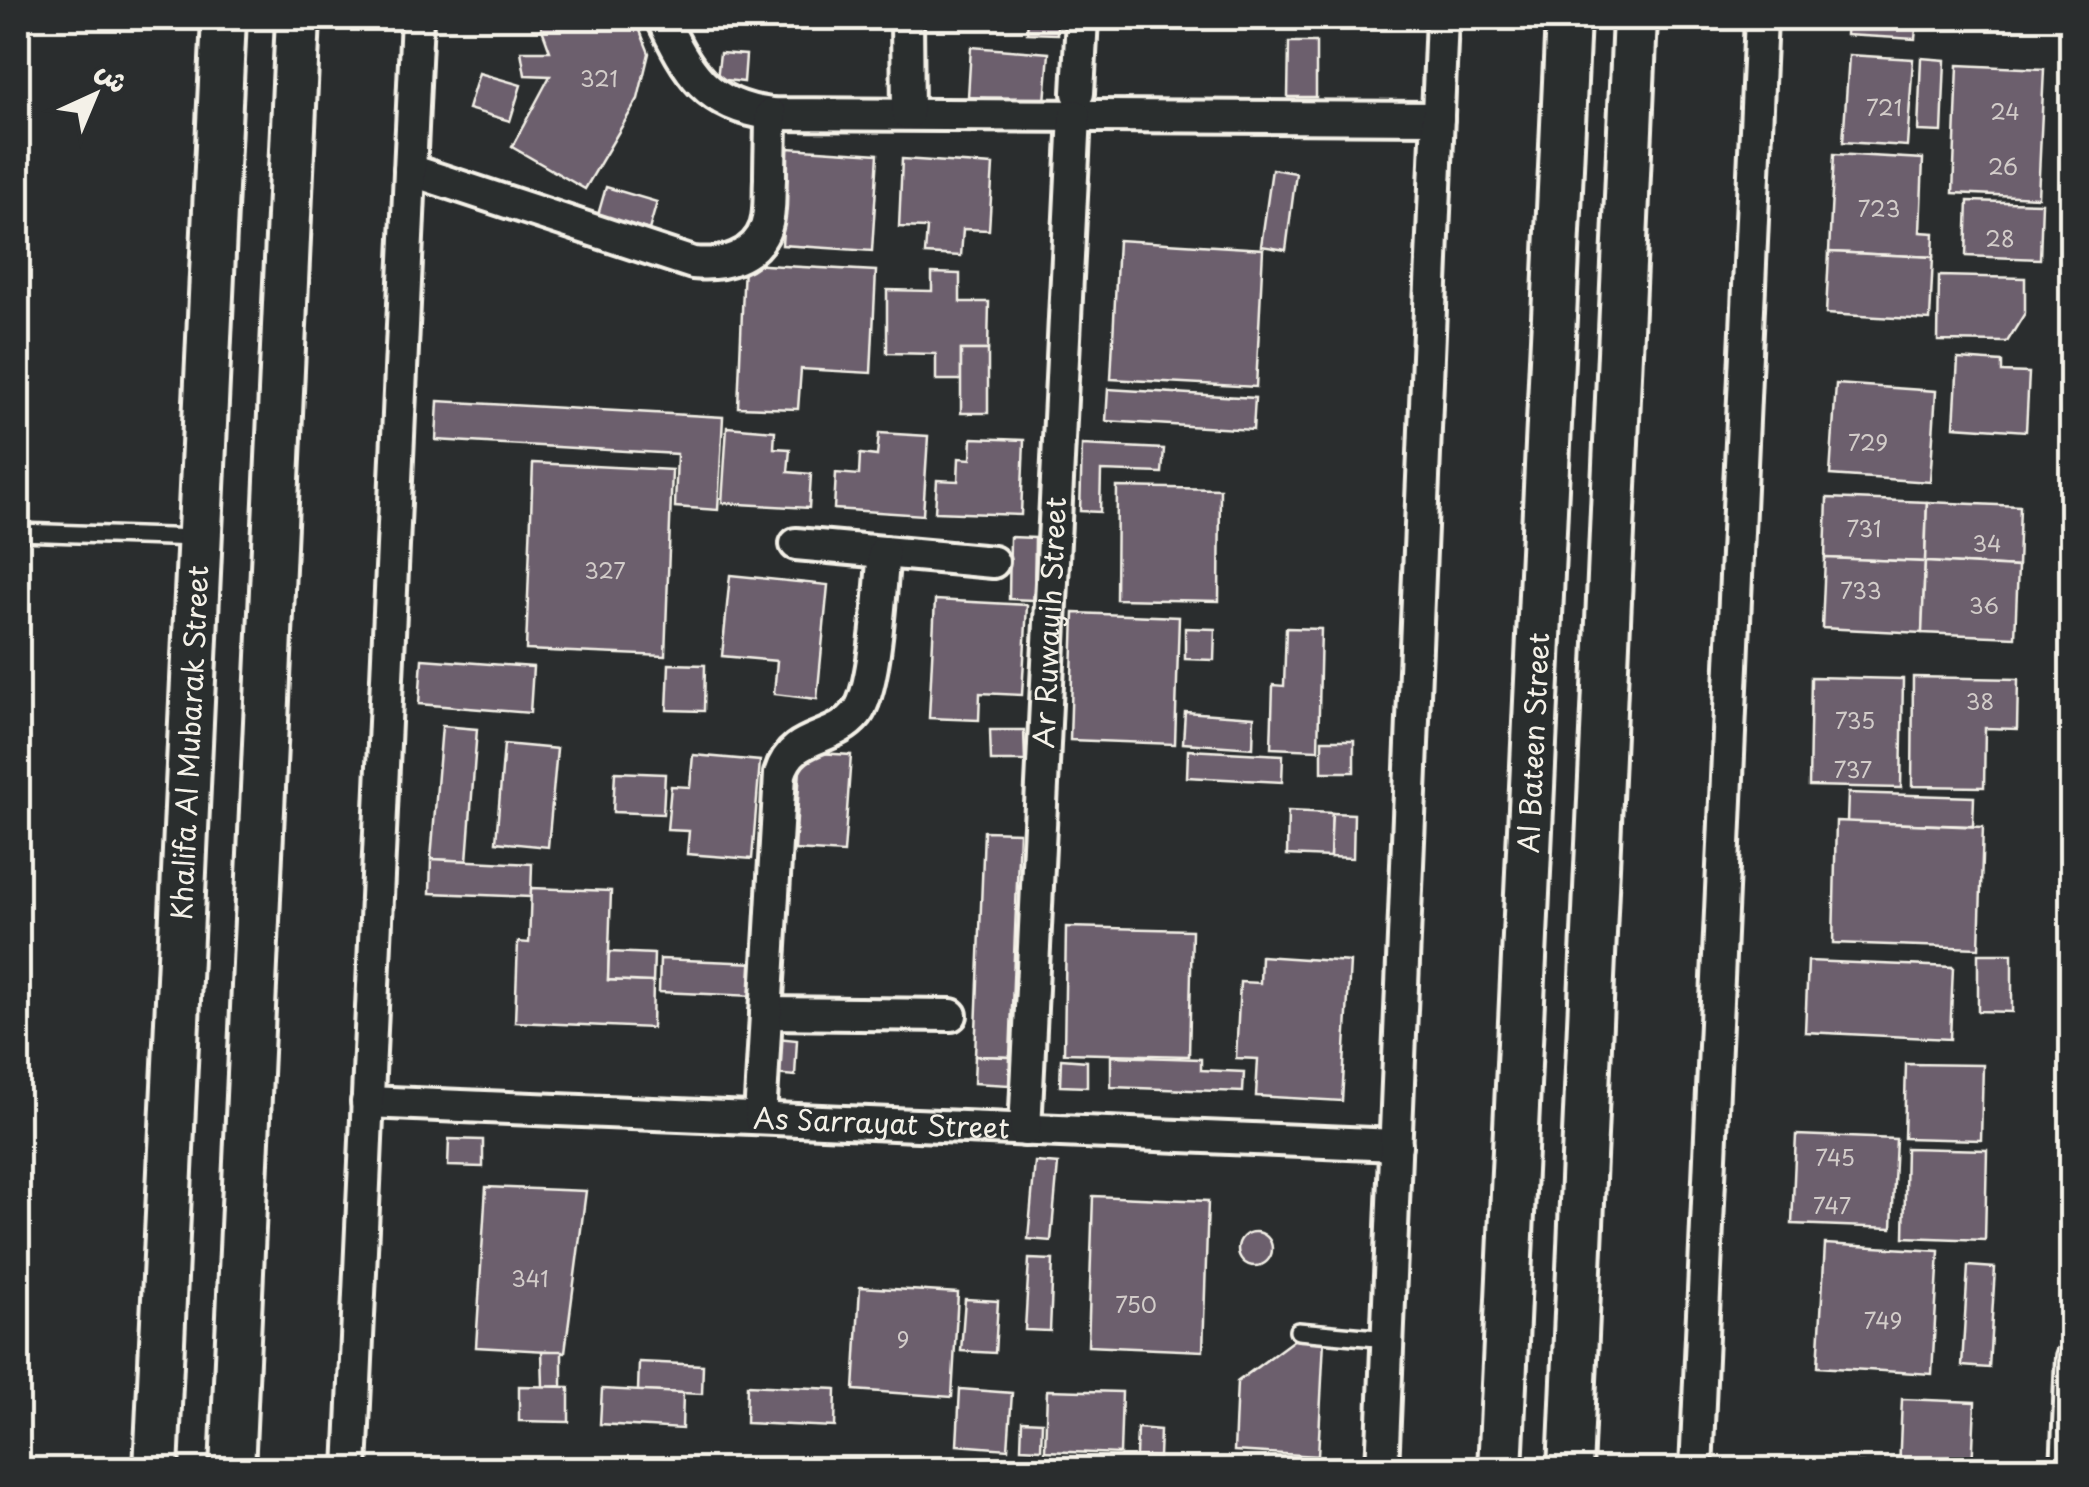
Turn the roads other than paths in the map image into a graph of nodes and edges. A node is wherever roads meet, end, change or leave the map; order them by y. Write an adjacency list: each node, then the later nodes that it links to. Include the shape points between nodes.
1 (224, 18): 17 (main road, Khalifa Al Mubarak Street)
2 (298, 18): 30 (main road)
3 (417, 18): 15 (street)
4 (662, 18): 12 (street, via 686,66 708,91 738,108)
5 (1082, 18): 11 (street, Ar Ruwayih Street)
6 (1442, 18): 14 (street)
7 (1568, 18): 34 (main road, Al Bateen Street)
8 (1635, 18): 35 (main road)
9 (1761, 18): 36 (street)
10 (906, 19): 13 (street)
11 (1077, 104): 13 (street); 14 (street); 25 (street, Ar Ruwayih Street)
12 (771, 114): 13 (street); 15 (street, via 766,228 728,262 693,262)
13 (908, 114)
14 (1438, 118): 26 (street)
15 (410, 170): 23 (street)
16 (18, 532): 17 (lane)
17 (200, 538): 31 (main road, Khalifa Al Mubarak Street)
18 (796, 544): 19 (street)
19 (884, 552): 20 (street); 21 (street, via 863,703 840,728 798,746 780,774)
20 (993, 562)
21 (766, 1013): 22 (street); 24 (street)
22 (951, 1015)
23 (367, 1102): 24 (street, As Sarrayat Street); 32 (street)
24 (760, 1118): 25 (street, As Sarrayat Street)
25 (1025, 1130): 26 (street, As Sarrayat Street)
26 (1396, 1145): 28 (street)
27 (1298, 1331): 28 (lane)
28 (1388, 1339): 33 (street)
29 (2072, 1357): 37 (street)
30 (236, 1466)
31 (156, 1470)
32 (351, 1470)
33 (1382, 1470)
34 (1500, 1470)
35 (1570, 1470)
36 (1696, 1470)
37 (2067, 1470)

